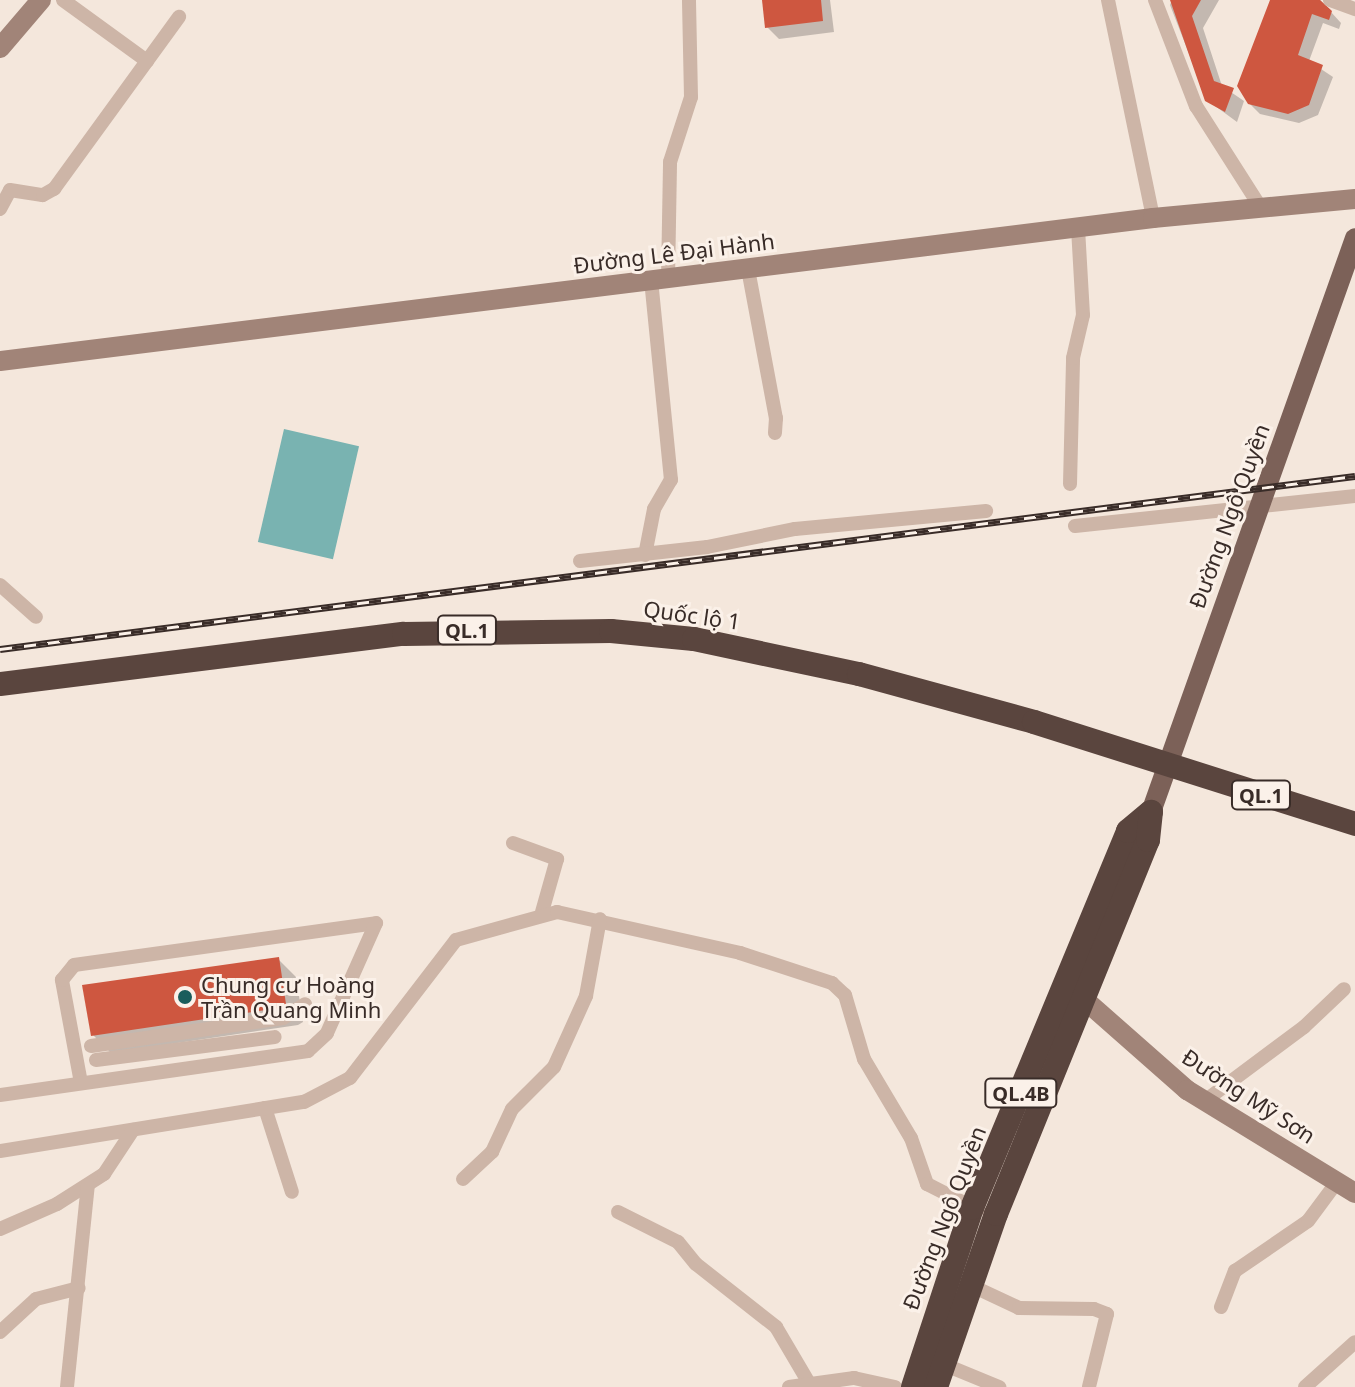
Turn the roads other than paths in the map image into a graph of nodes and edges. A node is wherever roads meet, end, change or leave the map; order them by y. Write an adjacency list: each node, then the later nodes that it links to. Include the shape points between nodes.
1 (41, 0): 9 (street)
2 (63, 0): 10 (street)
3 (689, 0): 18 (street, via 691,97 670,162)
4 (1108, 0): 14 (street)
5 (1155, 0): 12 (street, via 1196,106)
6 (1330, 0): 7 (street)
7 (1355, 9)
8 (179, 17): 10 (street)
9 (0, 48)
10 (147, 61): 13 (street, via 54,189 43,195 10,190)
11 (1355, 199): 12 (street, Đường Lê Đại Hành)
12 (1261, 208): 14 (street, Đường Lê Đại Hành)
13 (0, 209)
14 (1153, 218): 15 (street, Đường Lê Đại Hành)
15 (1078, 227): 17 (street, Đường Lê Đại Hành); 21 (street, via 1083,315 1073,358)
16 (1355, 238): 23 (main road, Đường Ngô Quyền)
17 (748, 269): 18 (street, Đường Lê Đại Hành); 20 (street)
18 (659, 280): 19 (street, Đường Lê Đại Hành); 26 (street, via 671,480 654,509)
19 (0, 361)
20 (775, 433)
21 (1070, 484)
22 (1355, 496): 23 (street)
23 (1261, 502): 25 (street); 31 (main road, Đường Ngô Quyền)
24 (986, 511): 26 (street, via 795,529)
25 (1075, 526)
26 (645, 555): 27 (street)
27 (580, 561)
28 (0, 585): 29 (street)
29 (36, 617)
30 (0, 684): 31 (highway, Quốc lộ 1 / QL.1, via 390,635 544,628 611,631 798,659)
31 (1168, 765): 32 (main road, Đường Ngô Quyền); 33 (highway, Quốc lộ 1 / QL.1)
32 (1151, 812): 38 (highway, Đường Ngô Quyền / QL.4B, via 1148,840)
33 (1355, 824)
34 (513, 843): 35 (street, via 557,859)
35 (542, 912): 36 (street); 54 (street, via 512,928 456,940 350,1078 304,1102)
36 (600, 919): 57 (street, via 586,996 554,1067 512,1109 492,1152); 62 (street, via 798,969 832,983 845,995 864,1059 911,1138 927,1184)
37 (1344, 989): 53 (street, via 1304,1027)
38 (1075, 997): 53 (street, Đường Mỹ Sơn); 62 (highway, Đường Ngô Quyền / QL.4B); 64 (highway, Đường Ngô Quyền / QL.4B)
39 (305, 1004): 40 (street)
40 (274, 1019): 41 (street); 43 (street)
41 (230, 1025): 42 (street); 45 (street)
42 (188, 1031): 44 (street); 46 (street)
43 (275, 1037): 45 (street); 48 (street)
44 (145, 1038): 47 (street); 47 (street, via 94,1053)
45 (233, 1043): 46 (street)
46 (190, 1048): 47 (street); 49 (street)
47 (147, 1054): 50 (street)
48 (276, 1055): 49 (street); 51 (street, via 320,1044 376,923 74,965 62,980)
49 (193, 1067): 50 (street)
50 (149, 1074): 51 (street)
51 (81, 1083): 52 (street)
52 (0, 1095)
53 (1206, 1100): 58 (street, Đường Mỹ Sơn)
54 (265, 1108): 55 (street); 60 (street)
55 (133, 1130): 56 (street); 59 (street, via 126,1148)
56 (0, 1151)
57 (463, 1179)
58 (1337, 1182): 61 (street, Đường Mỹ Sơn); 68 (street, via 1308,1221 1235,1271)
59 (88, 1185): 65 (street); 67 (street)
60 (292, 1192)
61 (1355, 1193)
62 (972, 1208): 64 (street); 75 (highway, Đường Ngô Quyền / QL.4B)
63 (618, 1212): 72 (street, via 678,1242 696,1264 776,1327)
64 (996, 1214): 66 (highway, Đường Ngô Quyền / QL.4B)
65 (0, 1229)
66 (970, 1285): 71 (highway, Đường Ngô Quyền / QL.4B); 77 (street, via 1019,1308 1094,1309 1107,1314)
67 (79, 1288): 69 (street, via 36,1299); 73 (street)
68 (1221, 1307)
69 (0, 1332)
70 (1355, 1342): 78 (street)
71 (940, 1376): 76 (street)
72 (799, 1385): 74 (street, via 854,1378)
73 (67, 1387)
74 (895, 1387)
75 (913, 1387)
76 (999, 1387)
77 (1089, 1387)
78 (1305, 1387)

